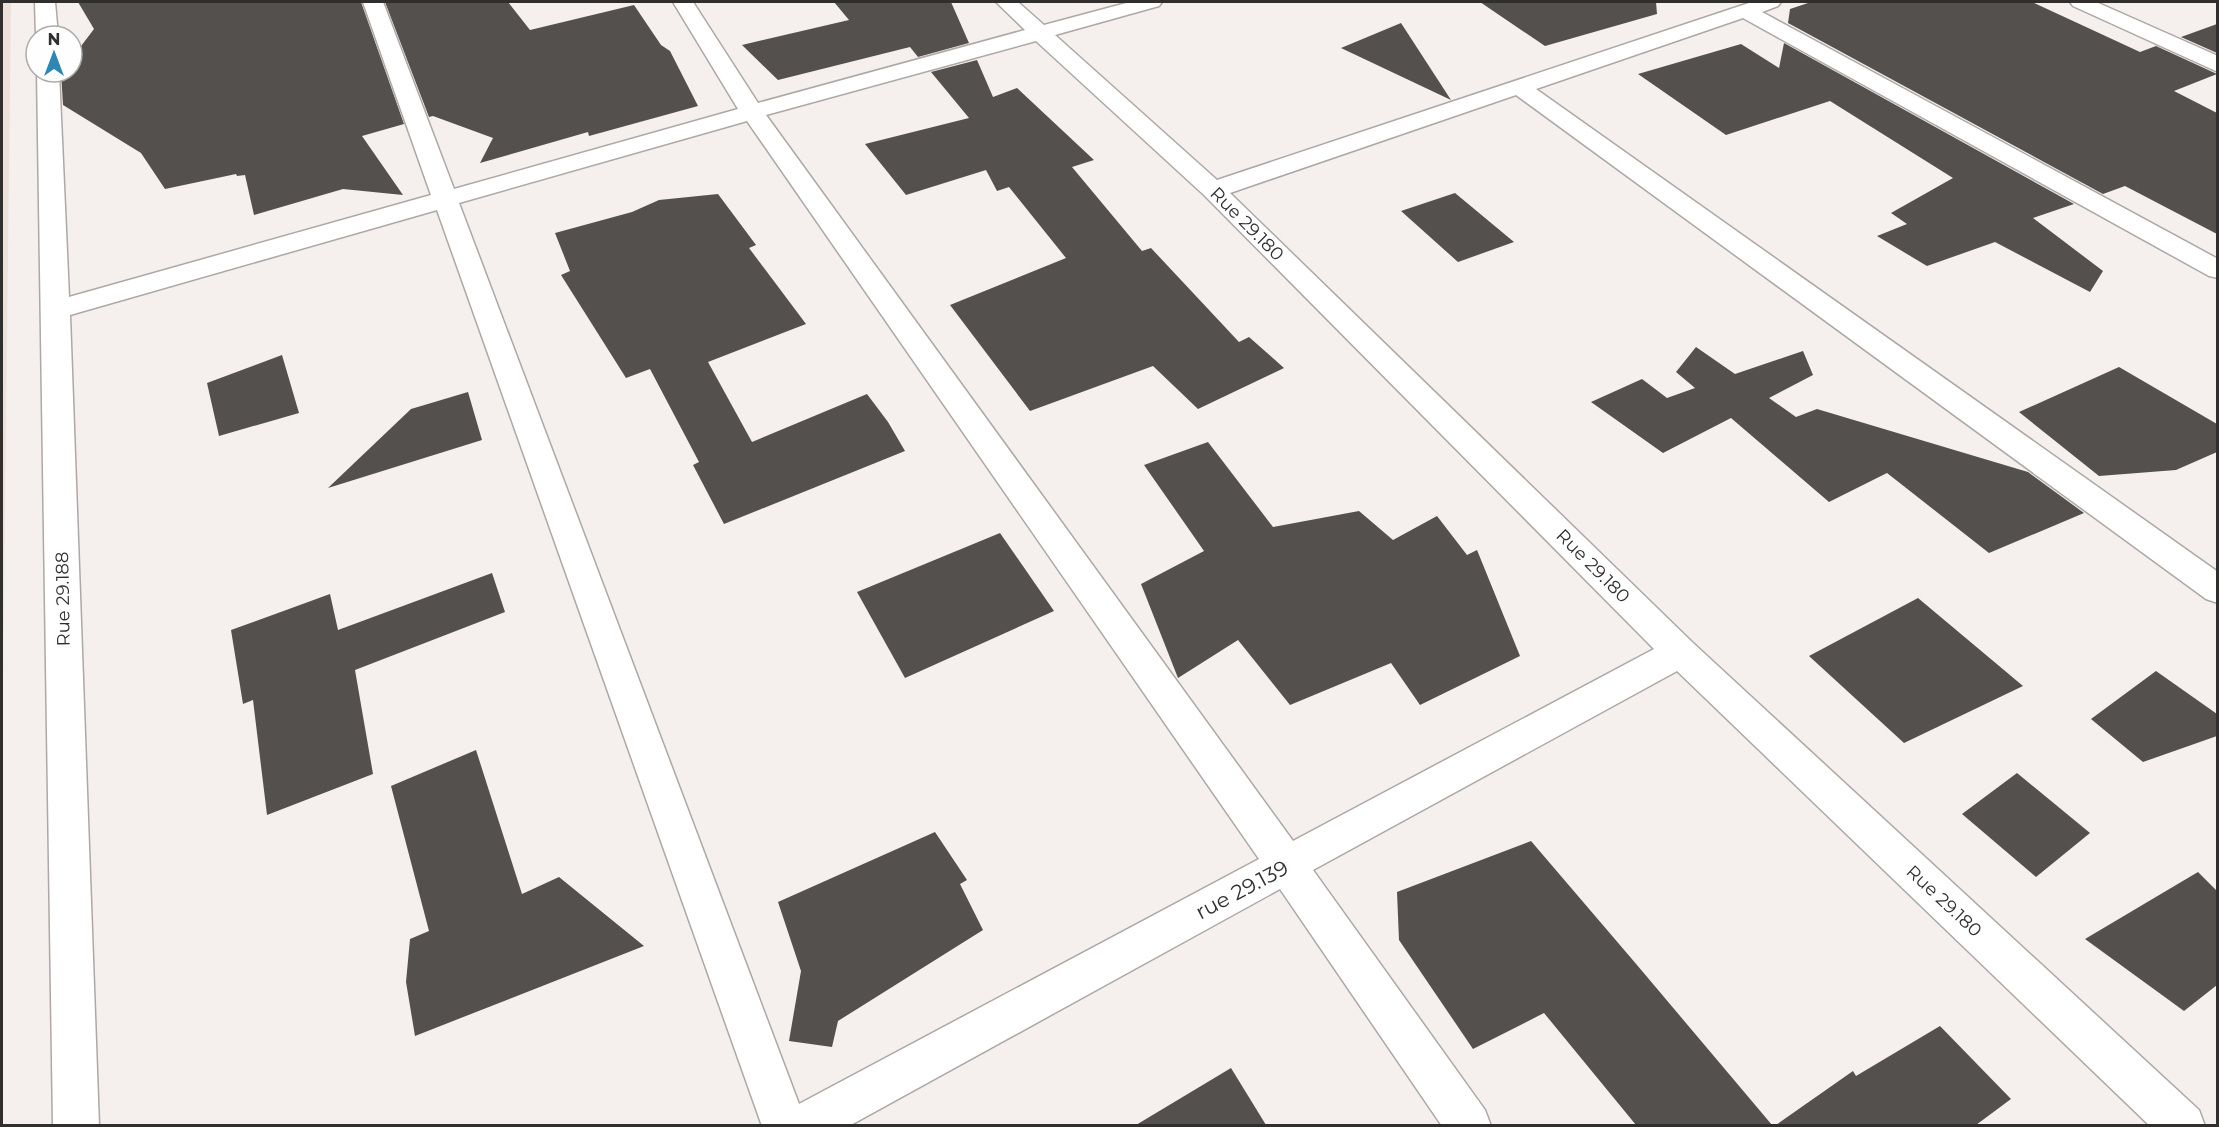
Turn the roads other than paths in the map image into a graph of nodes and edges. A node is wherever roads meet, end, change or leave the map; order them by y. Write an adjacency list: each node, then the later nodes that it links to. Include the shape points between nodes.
1 (45, 2): 9 (street)
2 (373, 2): 16 (street)
3 (683, 2): 14 (street)
4 (1006, 2): 10 (street, Rue 29.180)
5 (1152, 2): 10 (street)
6 (1771, 2): 8 (street)
7 (2080, 2): 11 (street)
8 (1745, 10): 13 (street); 17 (street)
9 (46, 24)
10 (1038, 32): 14 (street); 15 (street, Rue 29.180)
11 (2217, 65)
12 (48, 84): 18 (street, Rue 29.188)
13 (1518, 86): 15 (street); 19 (street)
14 (752, 112): 16 (street); 21 (street)
15 (1213, 190): 20 (street, Rue 29.180)
16 (448, 200): 18 (street); 23 (street)
17 (2217, 270)
18 (56, 310): 22 (street, Rue 29.188)
19 (2217, 590)
20 (1680, 652): 21 (street, rue 29.139); 26 (street, Rue 29.180)
21 (1287, 866): 24 (street, rue 29.139); 25 (street)
22 (76, 1125)
23 (785, 1125)
24 (803, 1125)
25 (1469, 1125)
26 (2183, 1125)

